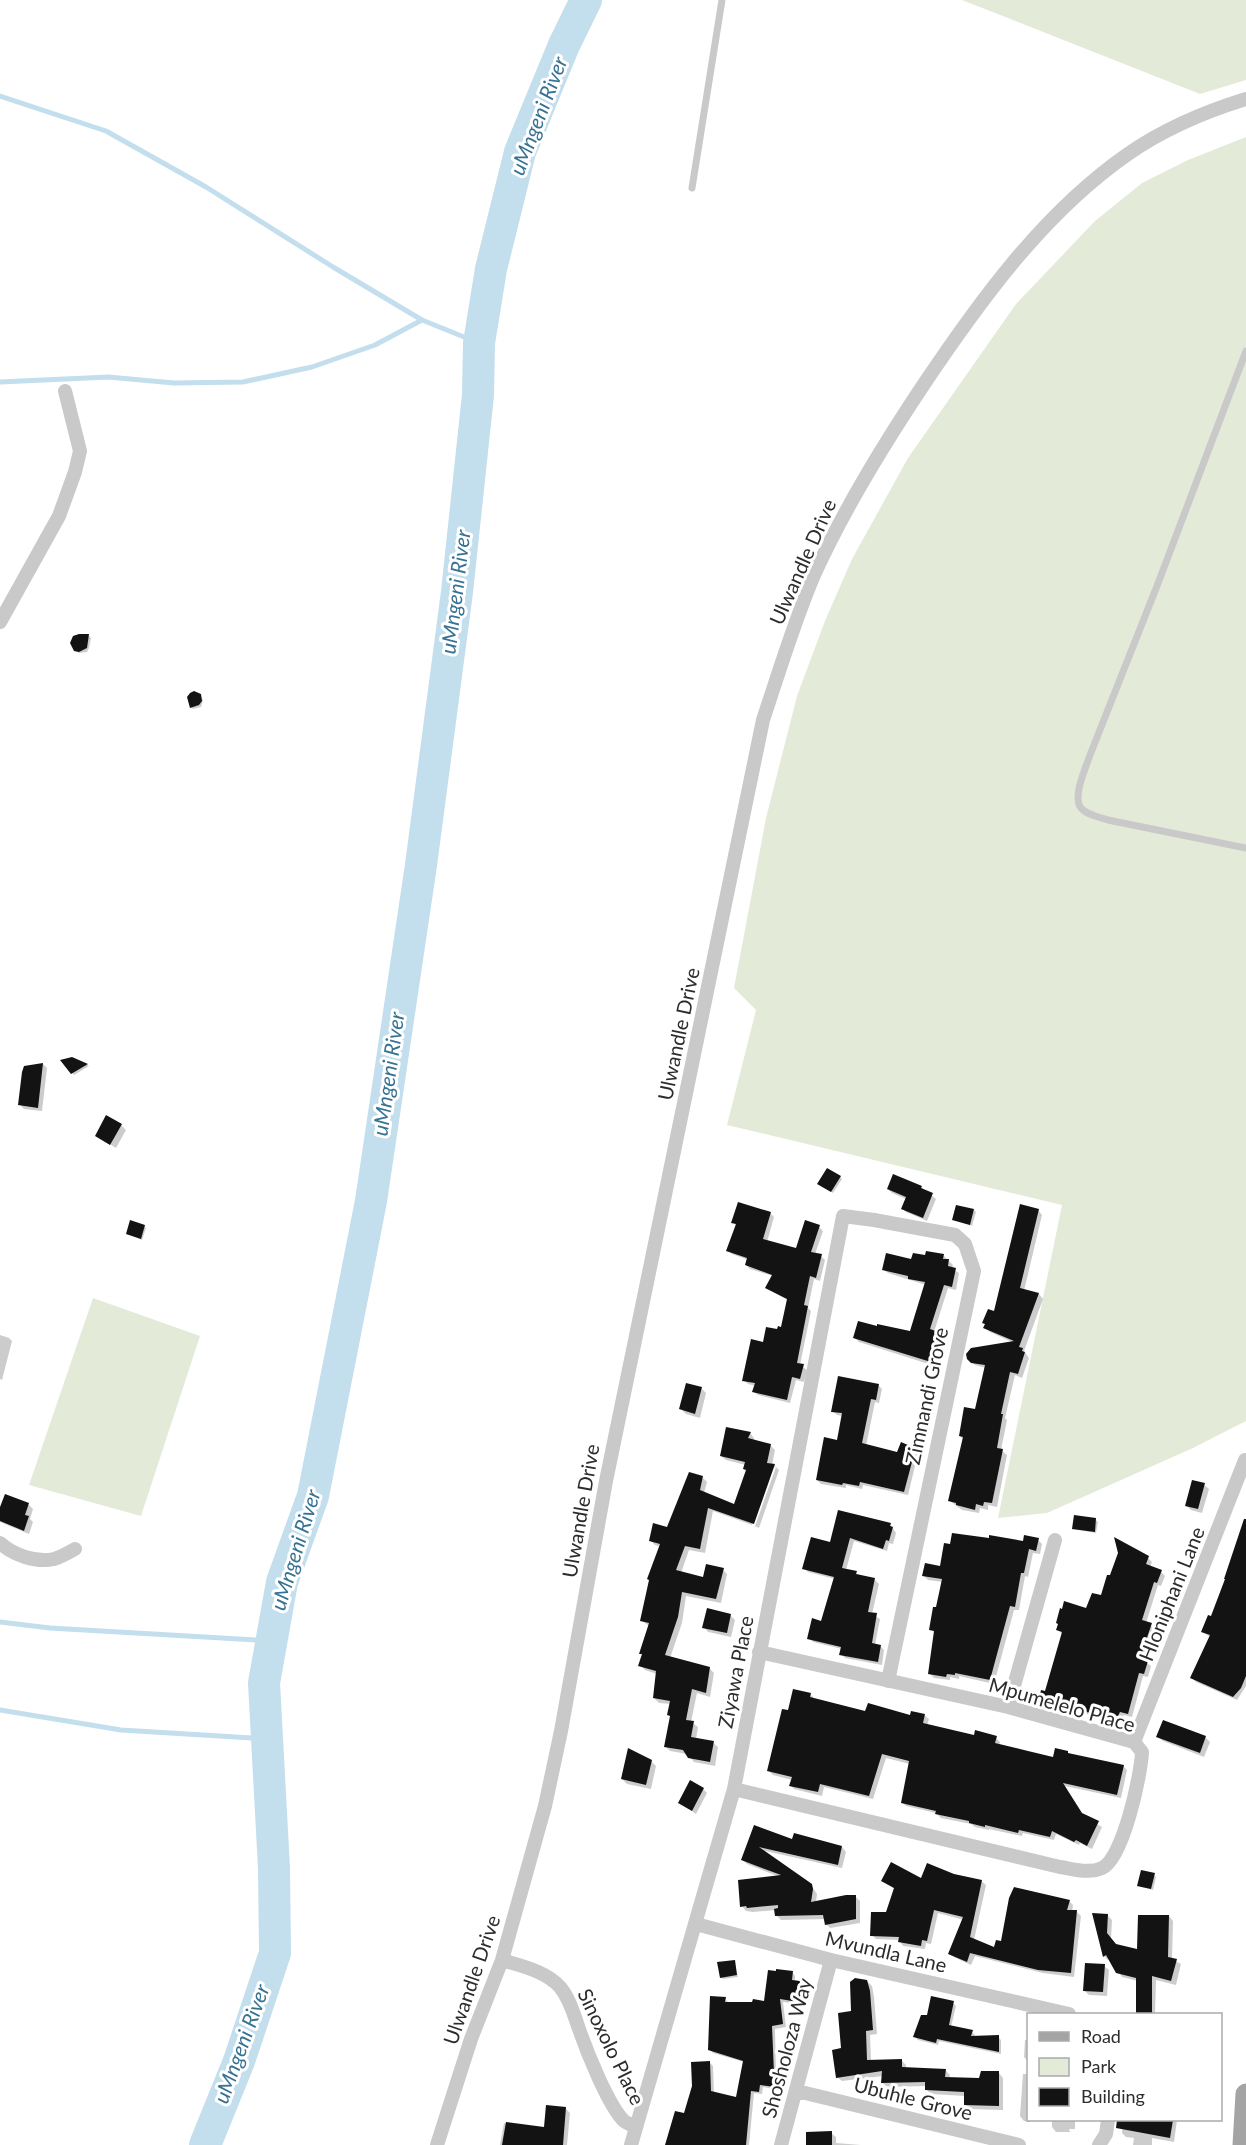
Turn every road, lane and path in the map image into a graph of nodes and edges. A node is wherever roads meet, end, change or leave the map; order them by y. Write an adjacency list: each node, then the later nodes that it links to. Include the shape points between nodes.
1 (722, 0): 3 (lane)
2 (1246, 99): 19 (street, Ulwandle Drive, via 1158,135 1088,185 1045,227 947,349 846,509 814,576 763,720 606,1481 561,1731 545,1806)
3 (692, 188)
4 (1246, 351): 7 (lane, via 1090,755 1077,801 1088,814 1108,820)
5 (65, 391): 6 (street, via 80,451 75,472 59,516)
6 (0, 622)
7 (1246, 848)
8 (843, 1216): 13 (street, Ziyawa Place); 14 (street, Zimnandi Grove, via 955,1235 965,1244 974,1270)
9 (1245, 1460): 16 (street, Hloniphani Lane)
10 (1055, 1540): 15 (street)
11 (0, 1543): 12 (street, via 39,1560 55,1559)
12 (75, 1549)
13 (759, 1652): 14 (street, Mpumelelo Place); 17 (street, Ziyawa Place)
14 (888, 1681): 15 (street, Mpumelelo Place)
15 (1008, 1707): 16 (street, Mpumelelo Place)
16 (1134, 1742): 17 (street, Mpumelelo Place, via 1142,1752 1140,1774 1123,1835 1114,1857 1103,1868 1086,1871)
17 (734, 1789): 18 (street, Ziyawa Place)
18 (696, 1924): 20 (street, Mvundla Lane); 25 (street, Ziyawa Place)
19 (501, 1960): 25 (street, Sinoxolo Place, via 550,1978 560,1987 609,2100 627,2123); 26 (street, Ulwandle Drive)
20 (831, 1960): 21 (street, Mvundla Lane); 22 (street, Shosholoza Way)
21 (1065, 2013)
22 (797, 2091): 28 (street, Shosholoza Way); 29 (street, Ubuhle Grove)
23 (1246, 2094): 31 (main road)
24 (1108, 2121): 30 (street)
25 (636, 2127): 27 (street, Sinoxolo Place)
26 (437, 2145)
27 (631, 2145)
28 (781, 2145)
29 (1019, 2145)
30 (1099, 2145)
31 (1244, 2145)

